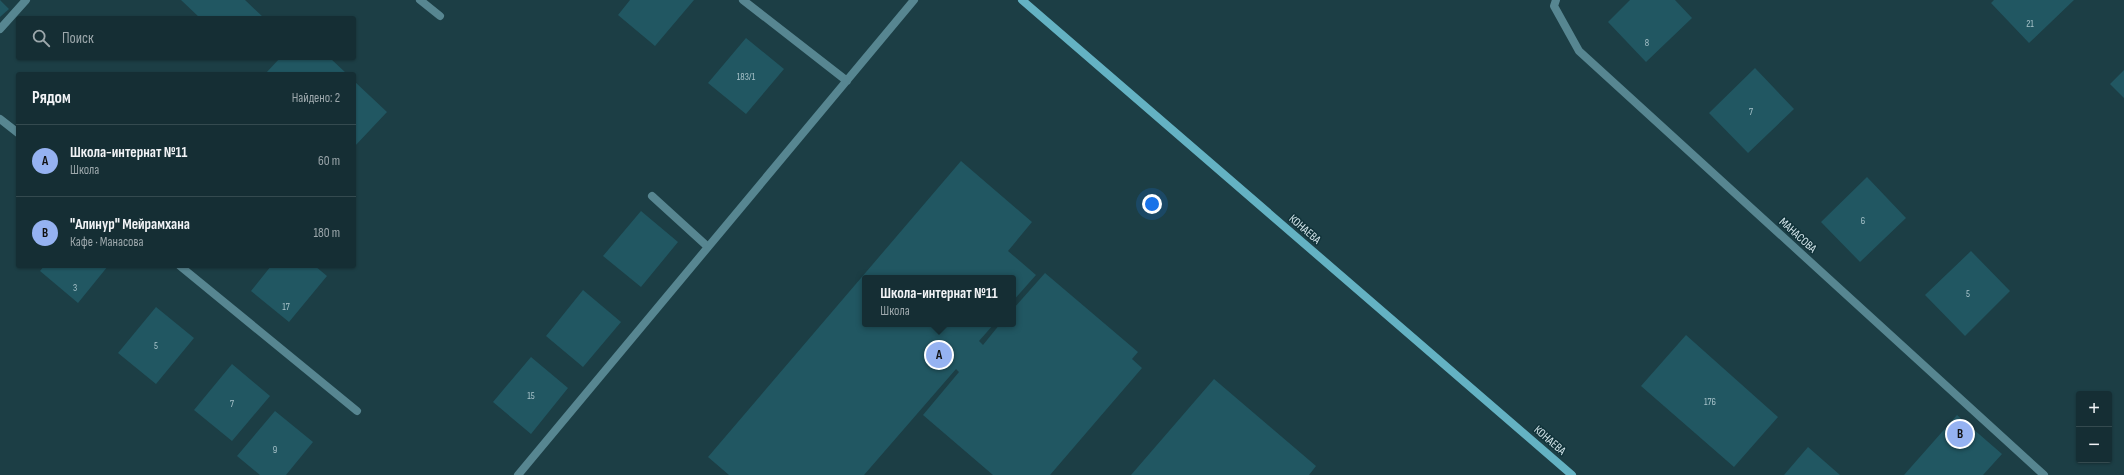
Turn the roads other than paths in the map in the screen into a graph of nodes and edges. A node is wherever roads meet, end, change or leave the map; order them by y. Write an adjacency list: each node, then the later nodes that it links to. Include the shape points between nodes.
1 (26, 0): 8 (street)
2 (420, 0): 7 (street)
3 (743, 0): 9 (street)
4 (914, 0): 9 (street)
5 (1022, 0): 17 (main road, КОНАЕВА)
6 (1556, 0): 18 (street, МАНАСОВА, via 1554,6 1579,51)
7 (440, 16)
8 (0, 29)
9 (847, 81): 13 (street)
10 (0, 119): 11 (street)
11 (16, 131)
12 (652, 196): 13 (street)
13 (708, 247): 16 (street)
14 (182, 268): 15 (street)
15 (357, 411)
16 (518, 475)
17 (1572, 475)
18 (2044, 475)

